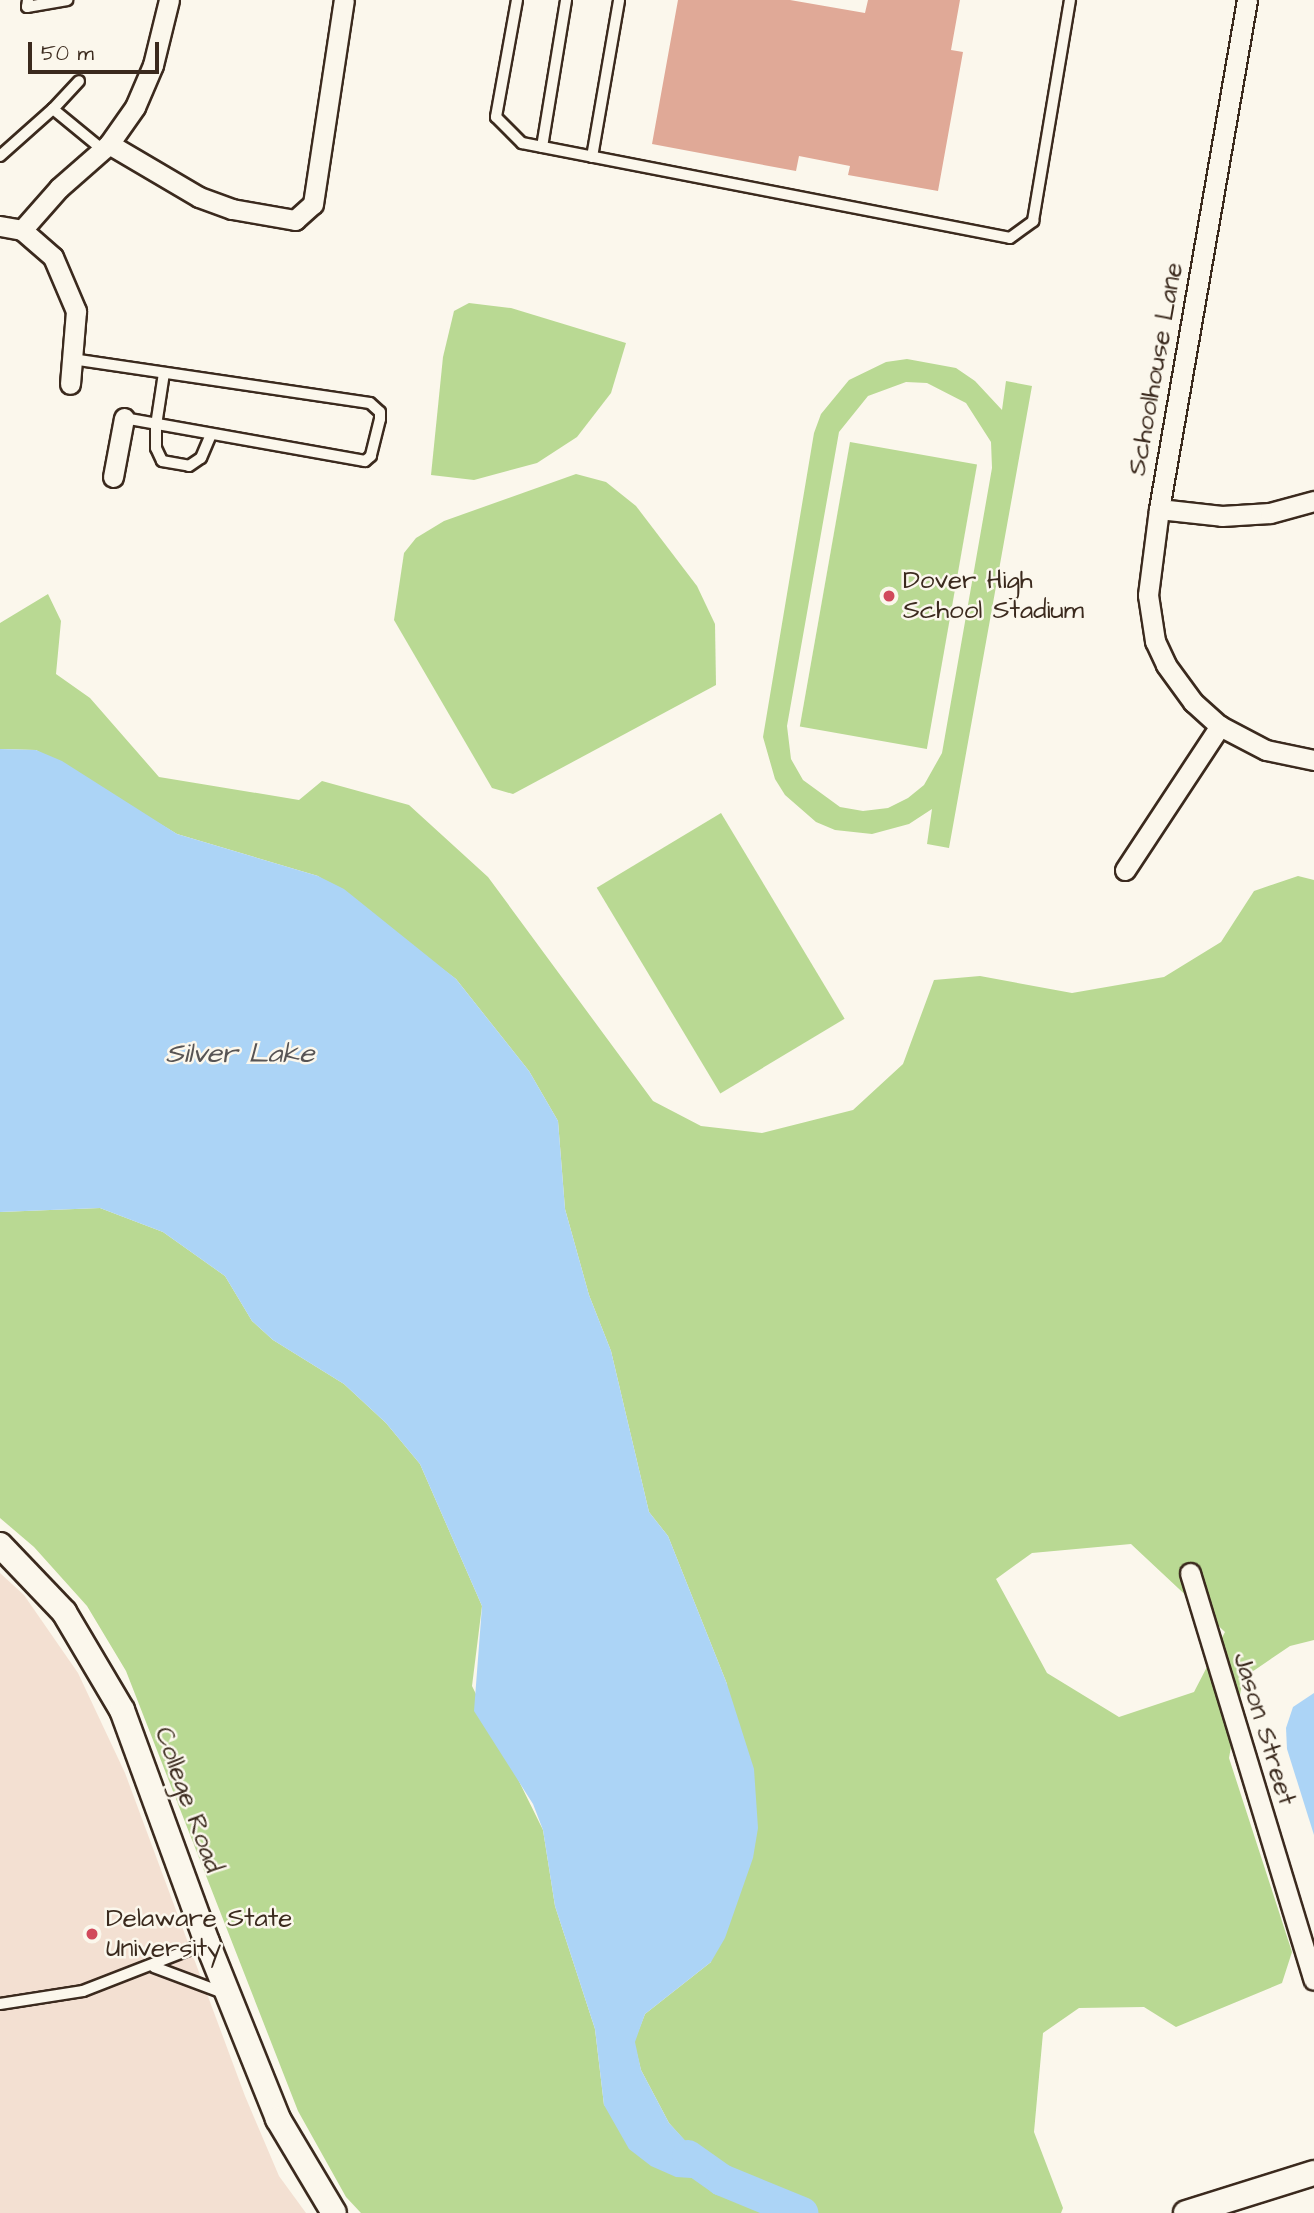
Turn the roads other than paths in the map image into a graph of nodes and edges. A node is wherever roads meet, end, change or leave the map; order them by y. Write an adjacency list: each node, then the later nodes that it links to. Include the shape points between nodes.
1 (28, 0): 2 (lane, via 27,7)
2 (67, 0)
3 (169, 0): 12 (street, via 153,65 135,107)
4 (344, 0): 12 (street, via 313,204 295,220 232,209 199,197)
5 (516, 0): 13 (lane, via 496,117 522,143)
6 (566, 0): 13 (lane)
7 (619, 0): 15 (lane)
8 (1070, 0): 15 (lane, via 1033,221 1010,238)
9 (1247, 0): 26 (street, Schoolhouse Lane)
10 (79, 80): 11 (lane)
11 (53, 108): 12 (lane); 14 (lane)
12 (106, 147): 17 (street)
13 (542, 147): 15 (lane)
14 (0, 156)
15 (592, 157)
16 (0, 226): 17 (street)
17 (22, 230): 18 (street, via 53,257 67,287 76,311)
18 (72, 359): 19 (lane); 20 (street)
19 (164, 373): 22 (lane); 23 (lane, via 370,403 380,412 371,456 365,460)
20 (70, 384)
21 (124, 418): 22 (lane); 24 (street)
22 (156, 425): 23 (lane); 23 (lane, via 156,448 171,465 188,466 201,458)
23 (211, 434)
24 (113, 477)
25 (1314, 501): 26 (street, via 1270,513 1222,516)
26 (1159, 509): 27 (street, Schoolhouse Lane, via 1148,595 1155,641 1193,702)
27 (1220, 726): 28 (street, Schoolhouse Lane, via 1266,750); 29 (street)
28 (1314, 760)
29 (1125, 870)
30 (0, 1545): 32 (street, College Road, via 64,1612 122,1710)
31 (1190, 1573): 34 (street, Jason Street)
32 (207, 1942): 33 (lane); 35 (street, College Road)
33 (153, 1967): 35 (lane, via 190,1977); 36 (lane, via 83,1991)
34 (1314, 1980)
35 (230, 1997): 38 (street, College Road, via 278,2119)
36 (0, 2004)
37 (1314, 2173): 39 (street)
38 (334, 2213)
39 (1186, 2213)

